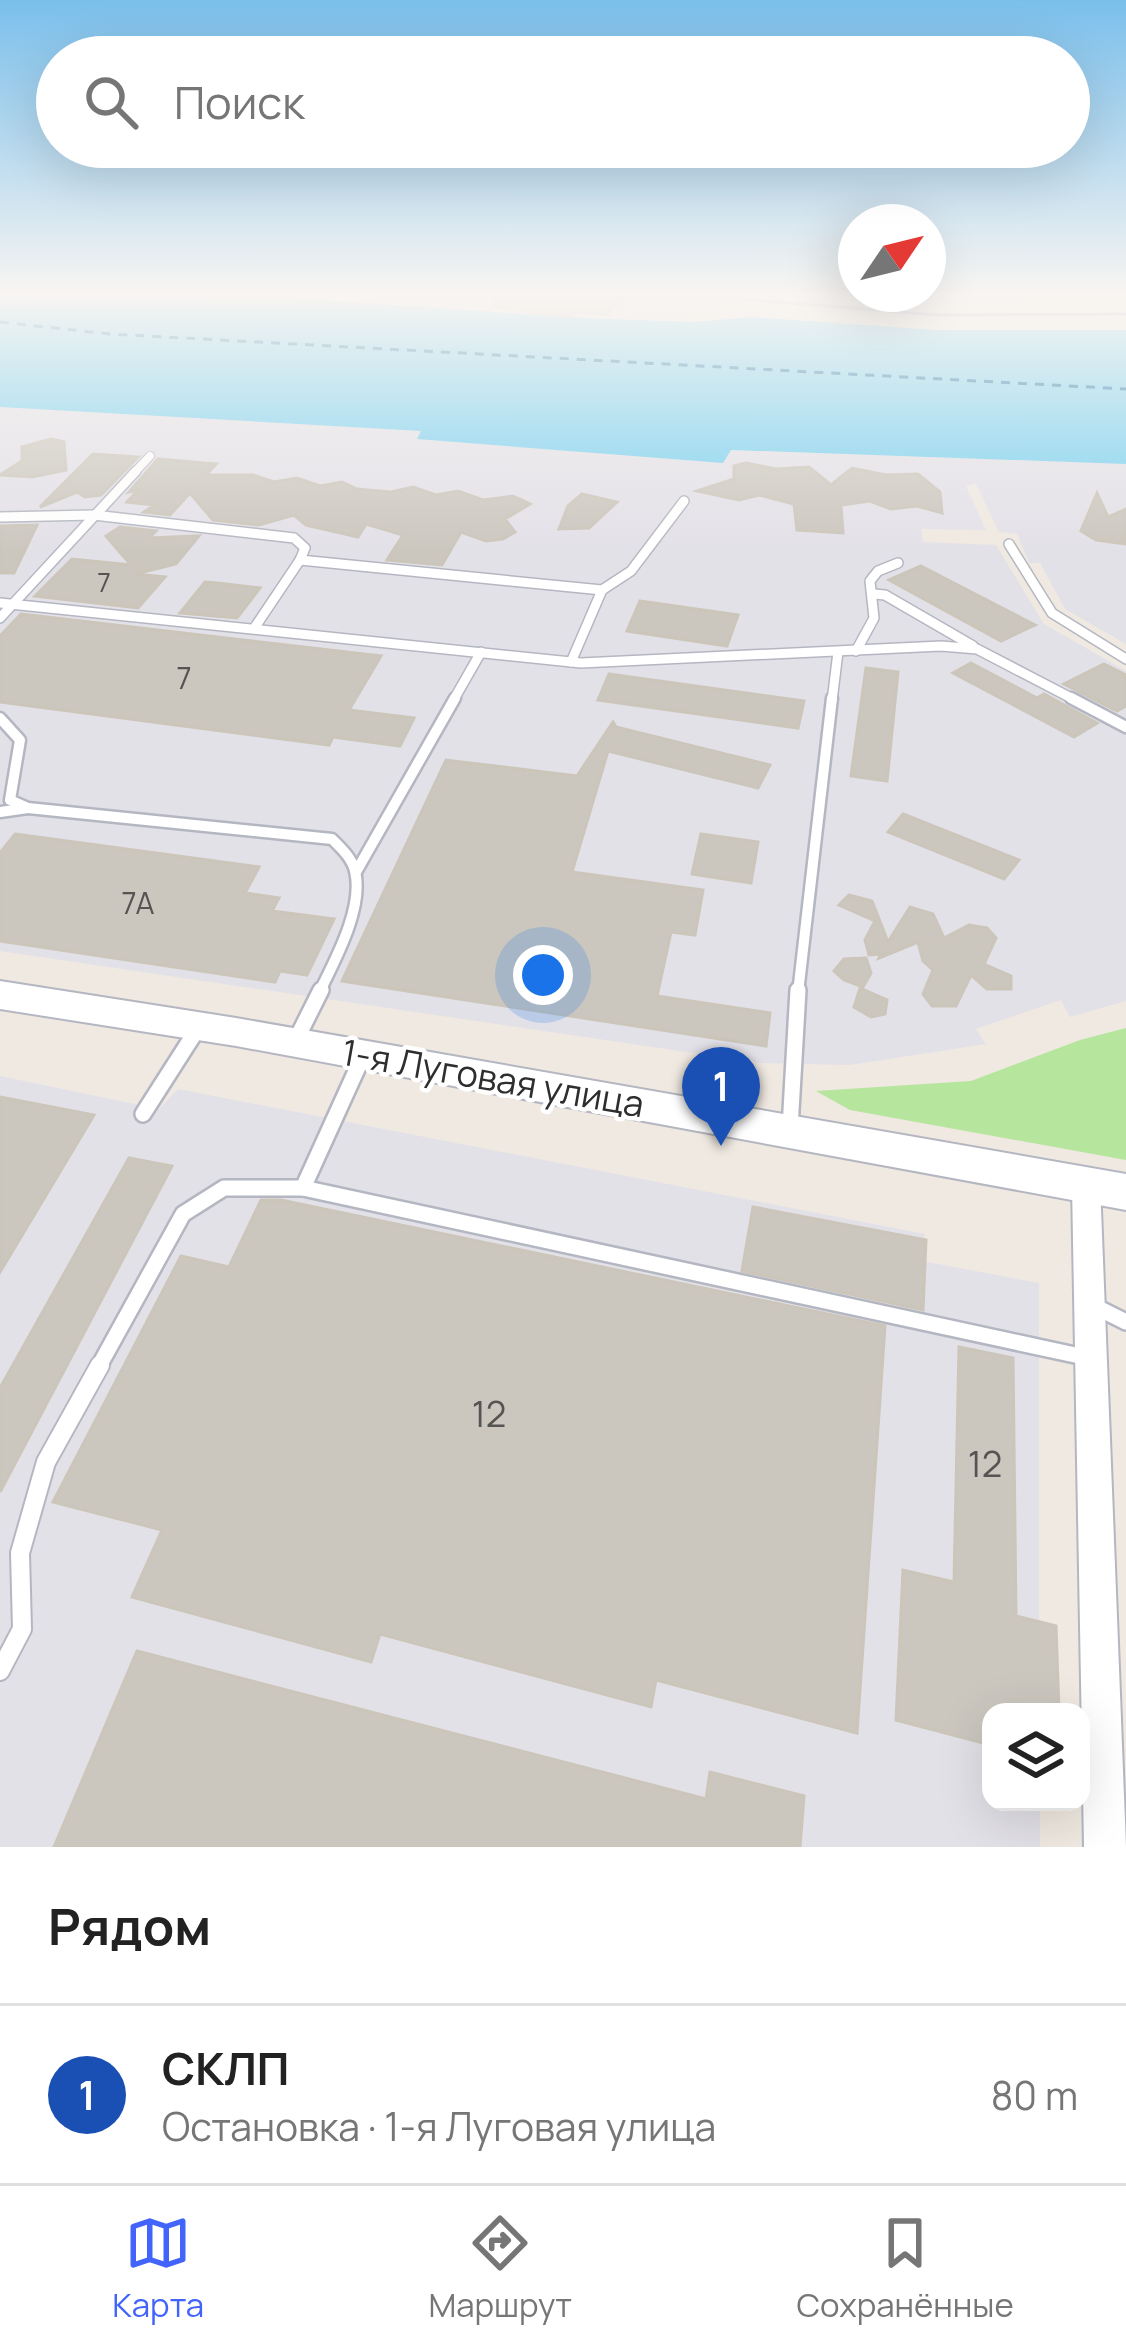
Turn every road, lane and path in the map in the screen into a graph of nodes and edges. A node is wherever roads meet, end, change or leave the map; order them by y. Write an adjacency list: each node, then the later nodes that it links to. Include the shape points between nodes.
1 (150, 455): 3 (lane)
2 (684, 501): 8 (lane, via 632,571)
3 (94, 515): 4 (lane); 6 (lane, via 284,534 304,548); 10 (lane)
4 (0, 517)
5 (1009, 544): 17 (lane, via 1052,613)
6 (300, 560): 8 (lane); 12 (lane)
7 (898, 563): 9 (lane, via 870,581)
8 (602, 590): 18 (lane)
9 (874, 594): 13 (lane); 16 (lane, via 877,616)
10 (6, 603): 11 (lane); 12 (lane)
11 (0, 617)
12 (255, 627): 14 (lane)
13 (976, 649): 16 (lane); 20 (lane)
14 (482, 652): 18 (lane); 23 (lane)
15 (838, 652): 16 (lane); 18 (lane); 29 (lane, via 800,950)
16 (855, 652)
17 (1126, 659)
18 (571, 662)
19 (0, 718): 21 (lane, via 20,740 10,800)
20 (1126, 727)
21 (28, 808): 22 (lane); 23 (lane, via 332,839)
22 (0, 812)
23 (356, 872): 26 (lane, via 352,914)
24 (0, 995): 25 (main road, 1-я Луговая улица)
25 (199, 1028): 26 (main road, 1-я Луговая улица); 28 (lane)
26 (295, 1042): 27 (main road, 1-я Луговая улица)
27 (364, 1055): 29 (main road, 1-я Луговая улица); 30 (lane)
28 (143, 1114)
29 (790, 1131): 31 (main road, 1-я Луговая улица)
30 (303, 1188): 34 (lane); 35 (lane, via 224,1188 183,1214 46,1462 20,1553 22,1629)
31 (1106, 1188): 32 (street)
32 (1089, 1304): 33 (lane); 34 (street)
33 (1126, 1322)
34 (1091, 1358): 36 (street)
35 (0, 1671)
36 (1105, 1847)

